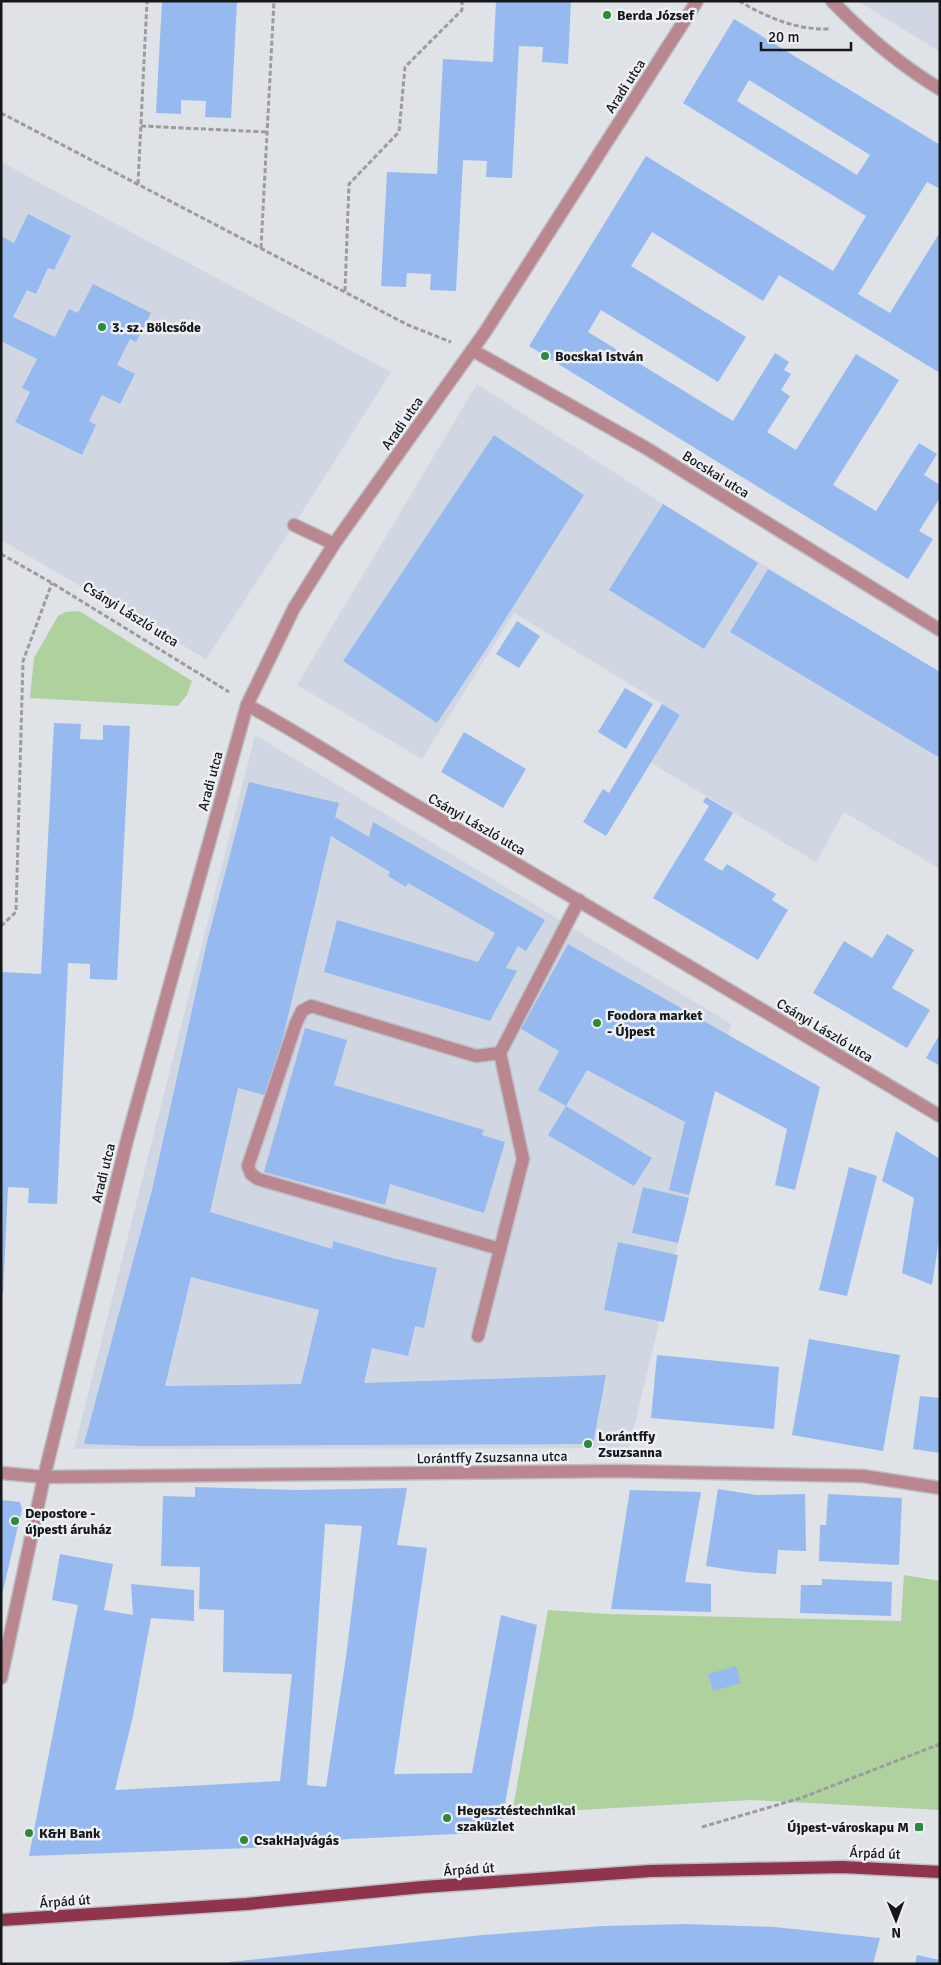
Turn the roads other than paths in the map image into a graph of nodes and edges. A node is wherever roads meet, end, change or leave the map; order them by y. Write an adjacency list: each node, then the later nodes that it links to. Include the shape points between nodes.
1 (697, 1): 4 (street, Aradi utca)
2 (832, 1): 3 (street, via 904,66)
3 (940, 89)
4 (472, 350): 6 (street, Aradi utca); 7 (street, Bocskai utca, via 646,448)
5 (294, 525): 6 (street)
6 (334, 544): 8 (street, Aradi utca, via 294,608)
7 (940, 630)
8 (247, 705): 9 (street, Csányi László utca); 15 (street, Aradi utca, via 127,1140)
9 (579, 900): 10 (street); 11 (street, Csányi László utca)
10 (500, 1053): 12 (street, via 523,1159); 12 (street, via 476,1056 311,1006 302,1011 296,1023 248,1166 258,1180)
11 (940, 1116)
12 (500, 1248): 13 (street)
13 (478, 1336)
14 (1, 1473): 15 (street, Lorántffy Zsuzsanna utca)
15 (44, 1477): 16 (street, Lorántffy Zsuzsanna utca, via 618,1471 864,1476); 17 (street, Aradi utca)
16 (940, 1488)
17 (1, 1678)
18 (940, 1872): 19 (main road, Árpád út, via 842,1867 650,1871 423,1887 247,1904)
19 (1, 1920)

